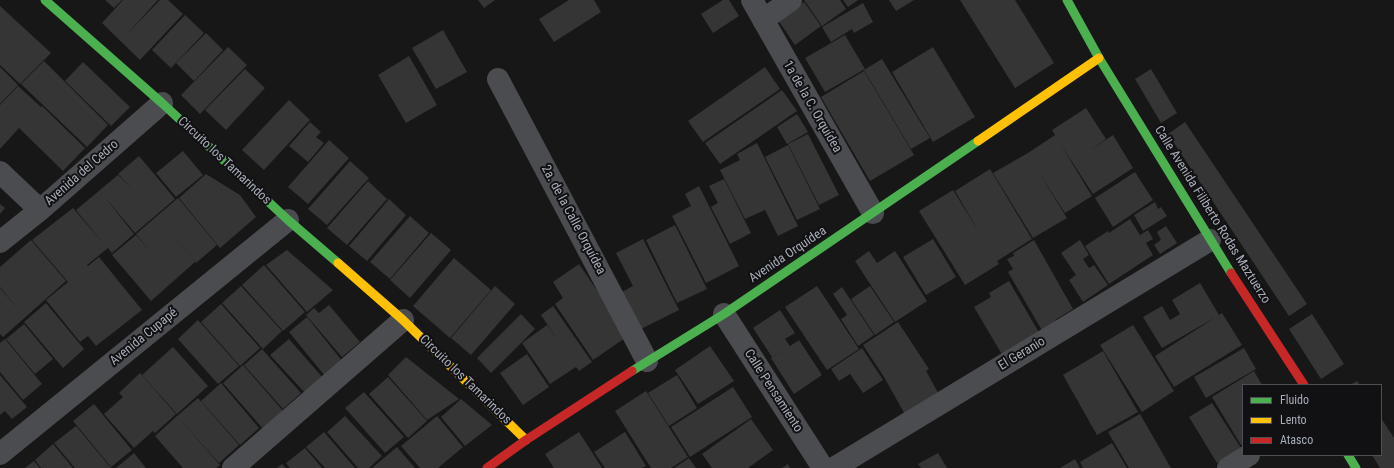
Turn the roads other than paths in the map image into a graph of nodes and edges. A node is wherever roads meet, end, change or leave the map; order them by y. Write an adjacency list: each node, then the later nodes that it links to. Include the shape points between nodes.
1 (45, 0): 8 (street, Circuito los Tamarindos)
2 (752, 0): 5 (street, 1a de la C. Orquídea)
3 (791, 0): 5 (street)
4 (1067, 0): 6 (street, Calle Avenida Filiberto Rodas Maztuerzo)
5 (763, 20): 11 (street, 1a de la C. Orquídea)
6 (1099, 58): 11 (street, Avenida Orquídea); 13 (street, Calle Avenida Filiberto Rodas Maztuerzo)
7 (498, 79): 17 (street, 2a. de la Calle Orquídea)
8 (162, 103): 10 (street, Avenida del Cedro); 12 (street, Circuito los Tamarindos)
9 (0, 172): 10 (street)
10 (40, 210): 14 (street, Avenida del Cedro)
11 (873, 213): 15 (street, Avenida Orquídea)
12 (288, 220): 16 (street, Circuito los Tamarindos); 20 (street, Avenida Cupapé)
13 (1210, 240): 18 (street, Calle Avenida Filiberto Rodas Maztuerzo); 26 (street, El Geranio)
14 (0, 242)
15 (724, 314): 17 (street, Avenida Orquídea); 25 (street, Calle Pensamiento)
16 (403, 320): 19 (street, Circuito los Tamarindos); 23 (street)
17 (647, 361): 19 (street, Avenida Orquídea)
18 (1303, 384)
19 (526, 440): 24 (street, Avenida Orquídea)
20 (0, 454)
21 (1247, 456): 27 (street)
22 (1349, 456): 28 (street)
23 (233, 468)
24 (487, 468)
25 (823, 468)
26 (834, 468)
27 (1228, 468)
28 (1356, 468)

